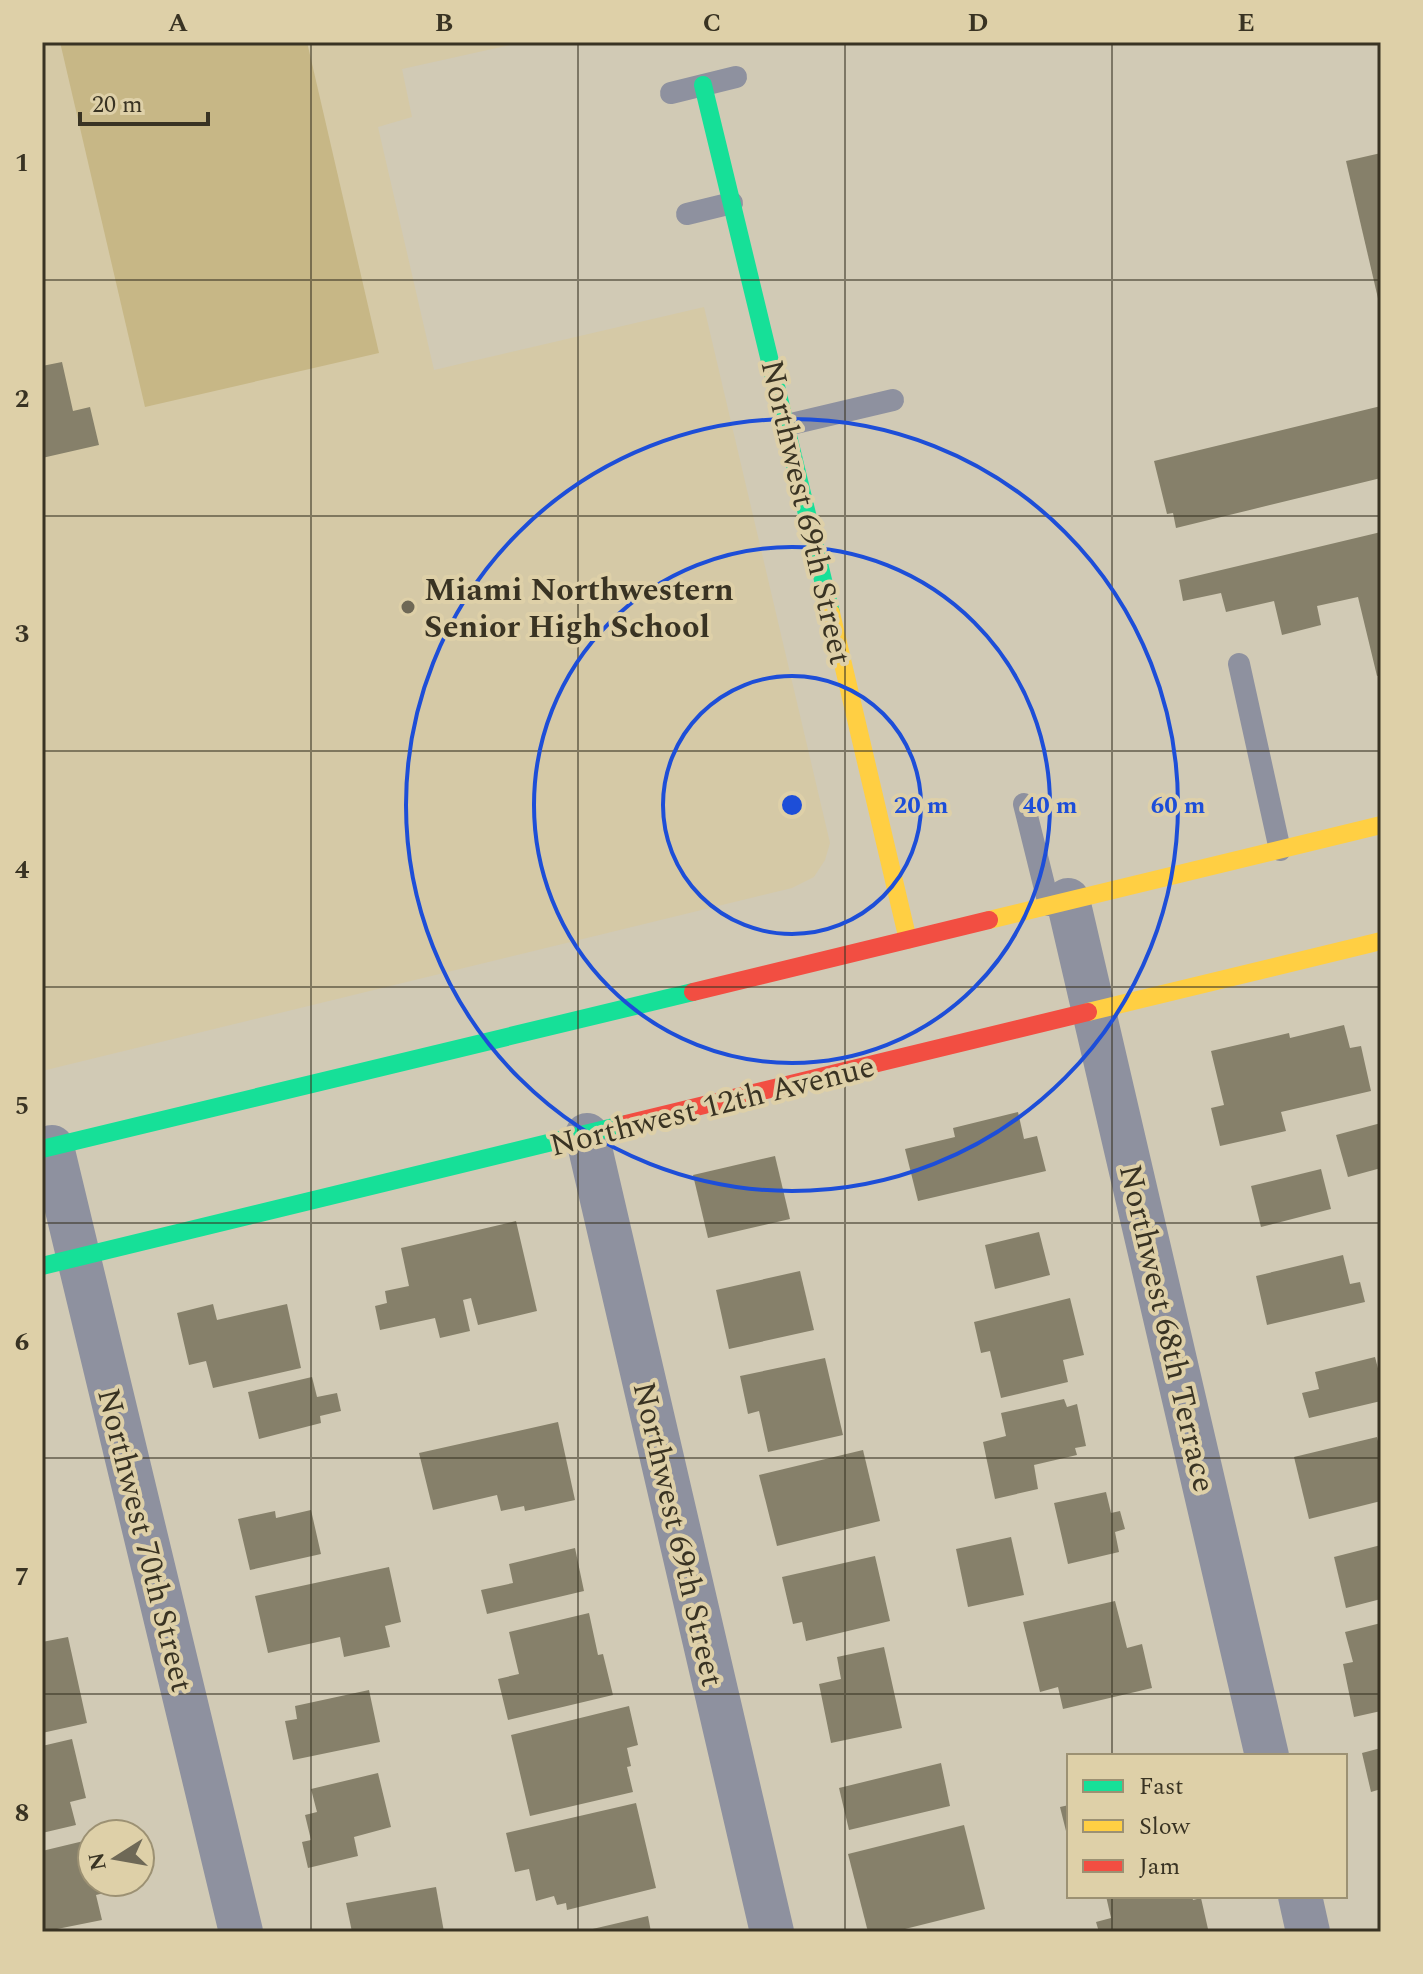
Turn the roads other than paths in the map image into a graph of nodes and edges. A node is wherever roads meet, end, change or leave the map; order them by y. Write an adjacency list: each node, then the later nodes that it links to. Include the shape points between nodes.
1 (736, 77): 2 (lane)
2 (703, 85): 3 (lane); 4 (street, Northwest 69th Street)
3 (671, 93)
4 (732, 203): 5 (lane); 7 (street, Northwest 69th Street)
5 (687, 214)
6 (893, 400): 7 (lane)
7 (787, 425): 13 (street, Northwest 69th Street)
8 (1239, 664): 11 (lane)
9 (1024, 804): 12 (lane)
10 (1381, 825): 11 (street)
11 (1280, 850): 12 (street)
12 (1058, 902): 13 (street); 15 (street, Northwest 68th Terrace)
13 (908, 940): 17 (street)
14 (1381, 941): 15 (street, Northwest 12th Avenue)
15 (1095, 1011): 16 (street, Northwest 12th Avenue); 19 (street, Northwest 68th Terrace)
16 (587, 1135): 18 (street, Northwest 12th Avenue); 22 (street, Northwest 69th Street)
17 (47, 1148): 18 (street, Northwest 70th Street)
18 (60, 1262): 21 (street, Northwest 70th Street)
19 (1267, 1754)
20 (1300, 1898): 23 (street)
21 (241, 1932)
22 (772, 1932)
23 (1308, 1932)

